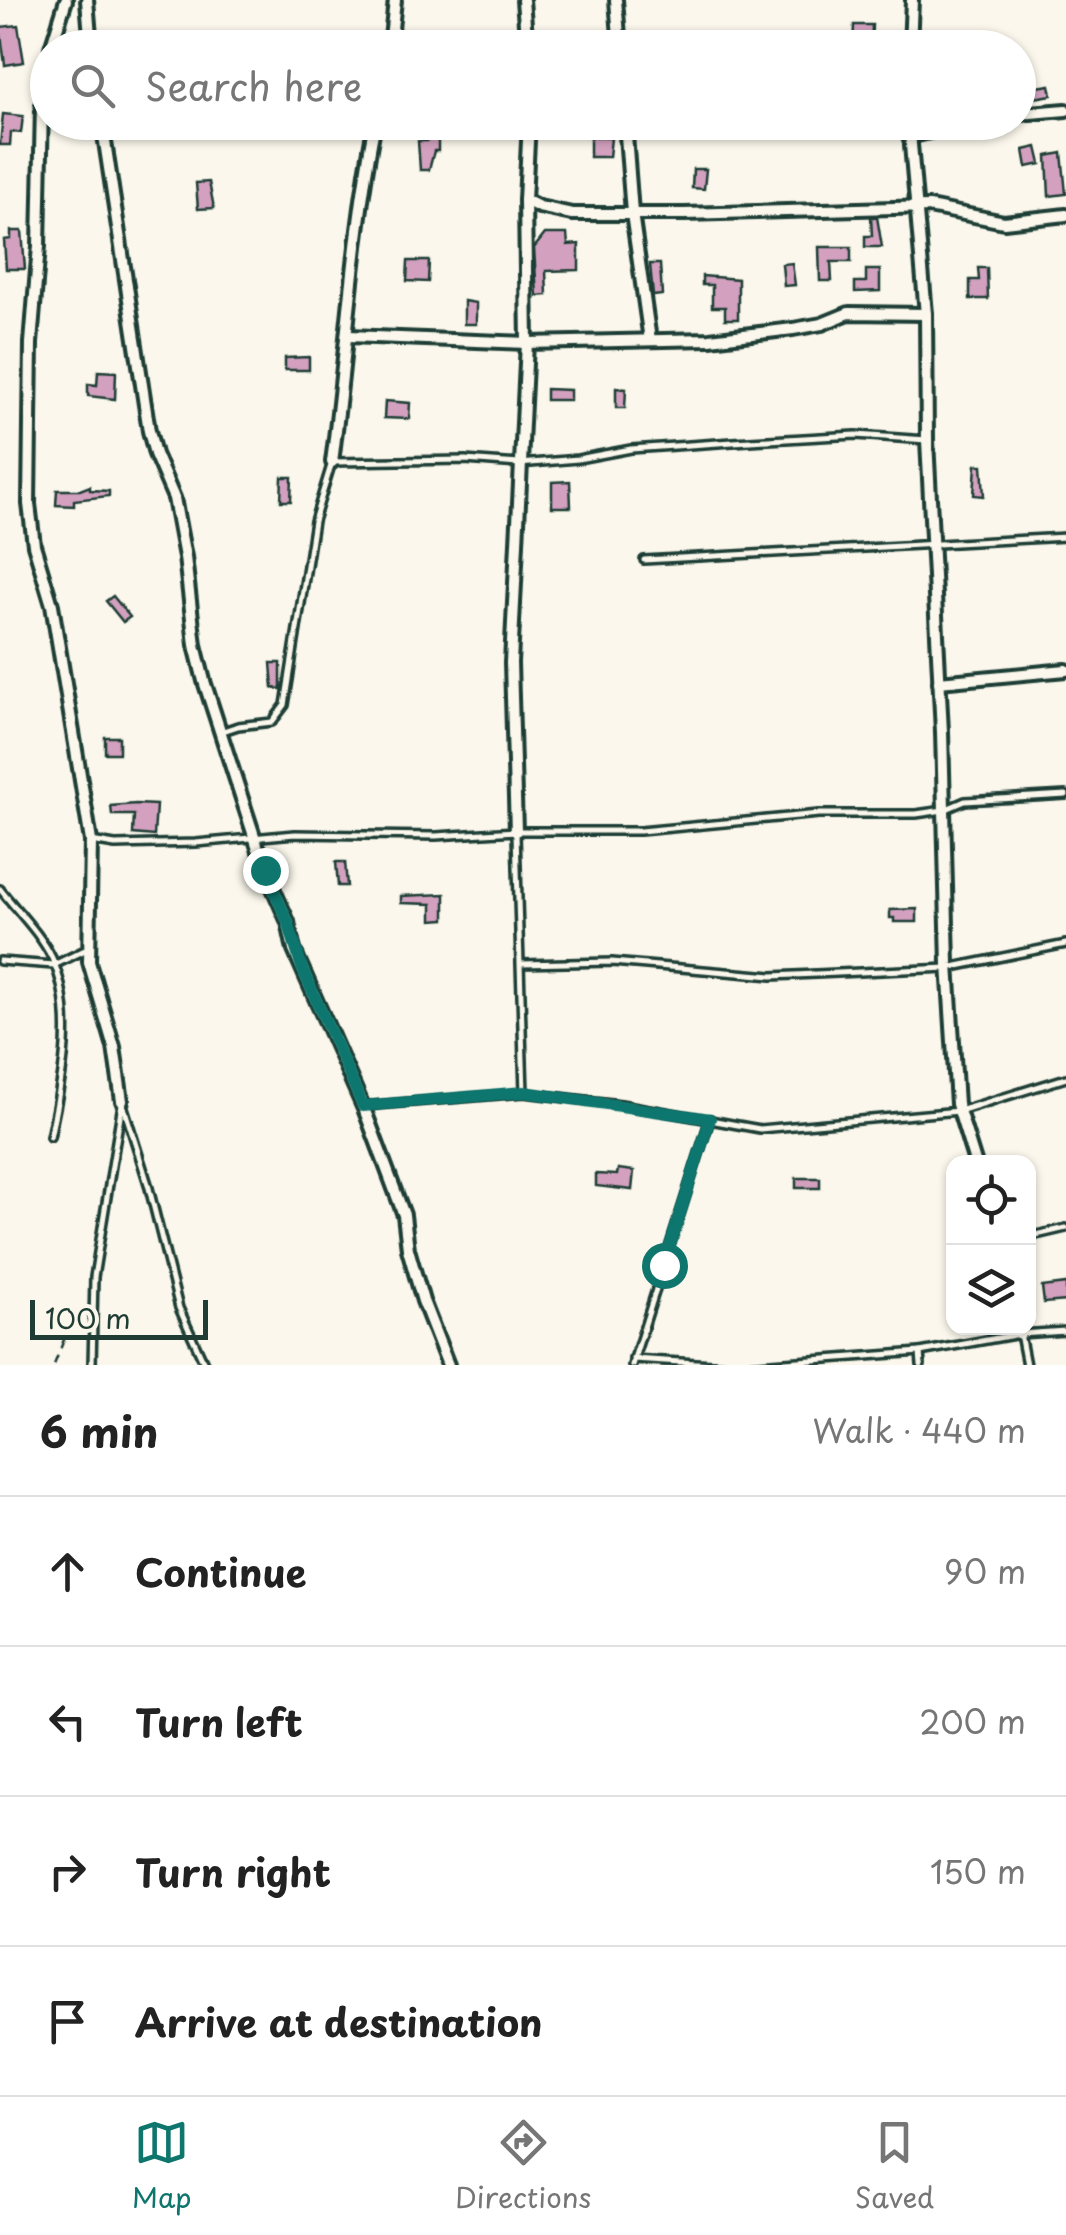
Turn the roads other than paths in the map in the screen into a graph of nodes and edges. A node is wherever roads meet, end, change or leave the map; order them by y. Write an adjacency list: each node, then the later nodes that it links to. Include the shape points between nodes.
1 (66, 0): 7 (street)
2 (88, 0): 8 (street)
3 (395, 0): 9 (street)
4 (523, 0): 10 (street)
5 (616, 0): 11 (street)
6 (912, 0): 12 (street)
7 (57, 30)
8 (90, 30)
9 (392, 30)
10 (526, 30)
11 (618, 30)
12 (911, 30)
13 (1066, 110): 14 (street)
14 (1036, 112)
15 (41, 140): 42 (street, via 29,504)
16 (105, 140): 37 (street, via 150,431 174,498 195,645)
17 (371, 140): 26 (street)
18 (528, 140): 21 (street)
19 (626, 140): 23 (street)
20 (909, 140): 22 (street)
21 (525, 200): 23 (street, via 555,212); 28 (street)
22 (916, 208): 23 (street); 24 (street, via 1004,222); 25 (street)
23 (632, 213): 27 (street)
24 (1066, 215)
25 (926, 314): 27 (street, via 868,312 794,330); 29 (street)
26 (349, 336): 28 (street); 30 (street)
27 (650, 340): 28 (street)
28 (527, 343): 31 (street)
29 (927, 440): 31 (lane, via 856,435 733,442); 33 (street)
30 (332, 462): 31 (lane); 37 (lane, via 314,520 285,705 272,722)
31 (519, 464): 40 (street, via 511,663)
32 (1066, 537): 33 (lane)
33 (932, 546): 34 (lane); 36 (street)
34 (644, 560)
35 (1066, 670): 36 (street)
36 (939, 682): 39 (street)
37 (220, 732): 41 (street)
38 (1066, 796): 39 (lane, via 964,802)
39 (944, 810): 40 (lane, via 640,831); 49 (street)
40 (516, 831): 41 (lane); 47 (lane)
41 (255, 839): 42 (lane); 53 (street)
42 (91, 841): 45 (street)
43 (0, 889): 48 (lane)
44 (1066, 944): 49 (lane)
45 (87, 949): 48 (lane); 52 (street)
46 (0, 962): 48 (lane)
47 (522, 964): 49 (lane, via 612,962 772,976); 51 (lane)
48 (54, 966): 56 (lane, via 65,1066)
49 (948, 968): 54 (street)
50 (1066, 1078): 54 (lane)
51 (524, 1092): 53 (lane); 55 (lane)
52 (122, 1101): 66 (lane, via 97,1259); 67 (lane, via 179,1308)
53 (363, 1106): 68 (street)
54 (959, 1110): 55 (lane, via 760,1129); 57 (street)
55 (710, 1119): 65 (lane)
56 (50, 1136)
57 (972, 1155)
58 (1066, 1228): 59 (lane)
59 (1036, 1235)
60 (1066, 1330): 61 (lane)
61 (1036, 1331)
62 (1000, 1335): 64 (lane)
63 (1020, 1335): 72 (lane)
64 (920, 1352): 70 (lane); 71 (lane)
65 (633, 1362): 69 (lane)
66 (92, 1365)
67 (205, 1365)
68 (448, 1365)
69 (728, 1365)
70 (746, 1365)
71 (922, 1365)
72 (1026, 1365)

